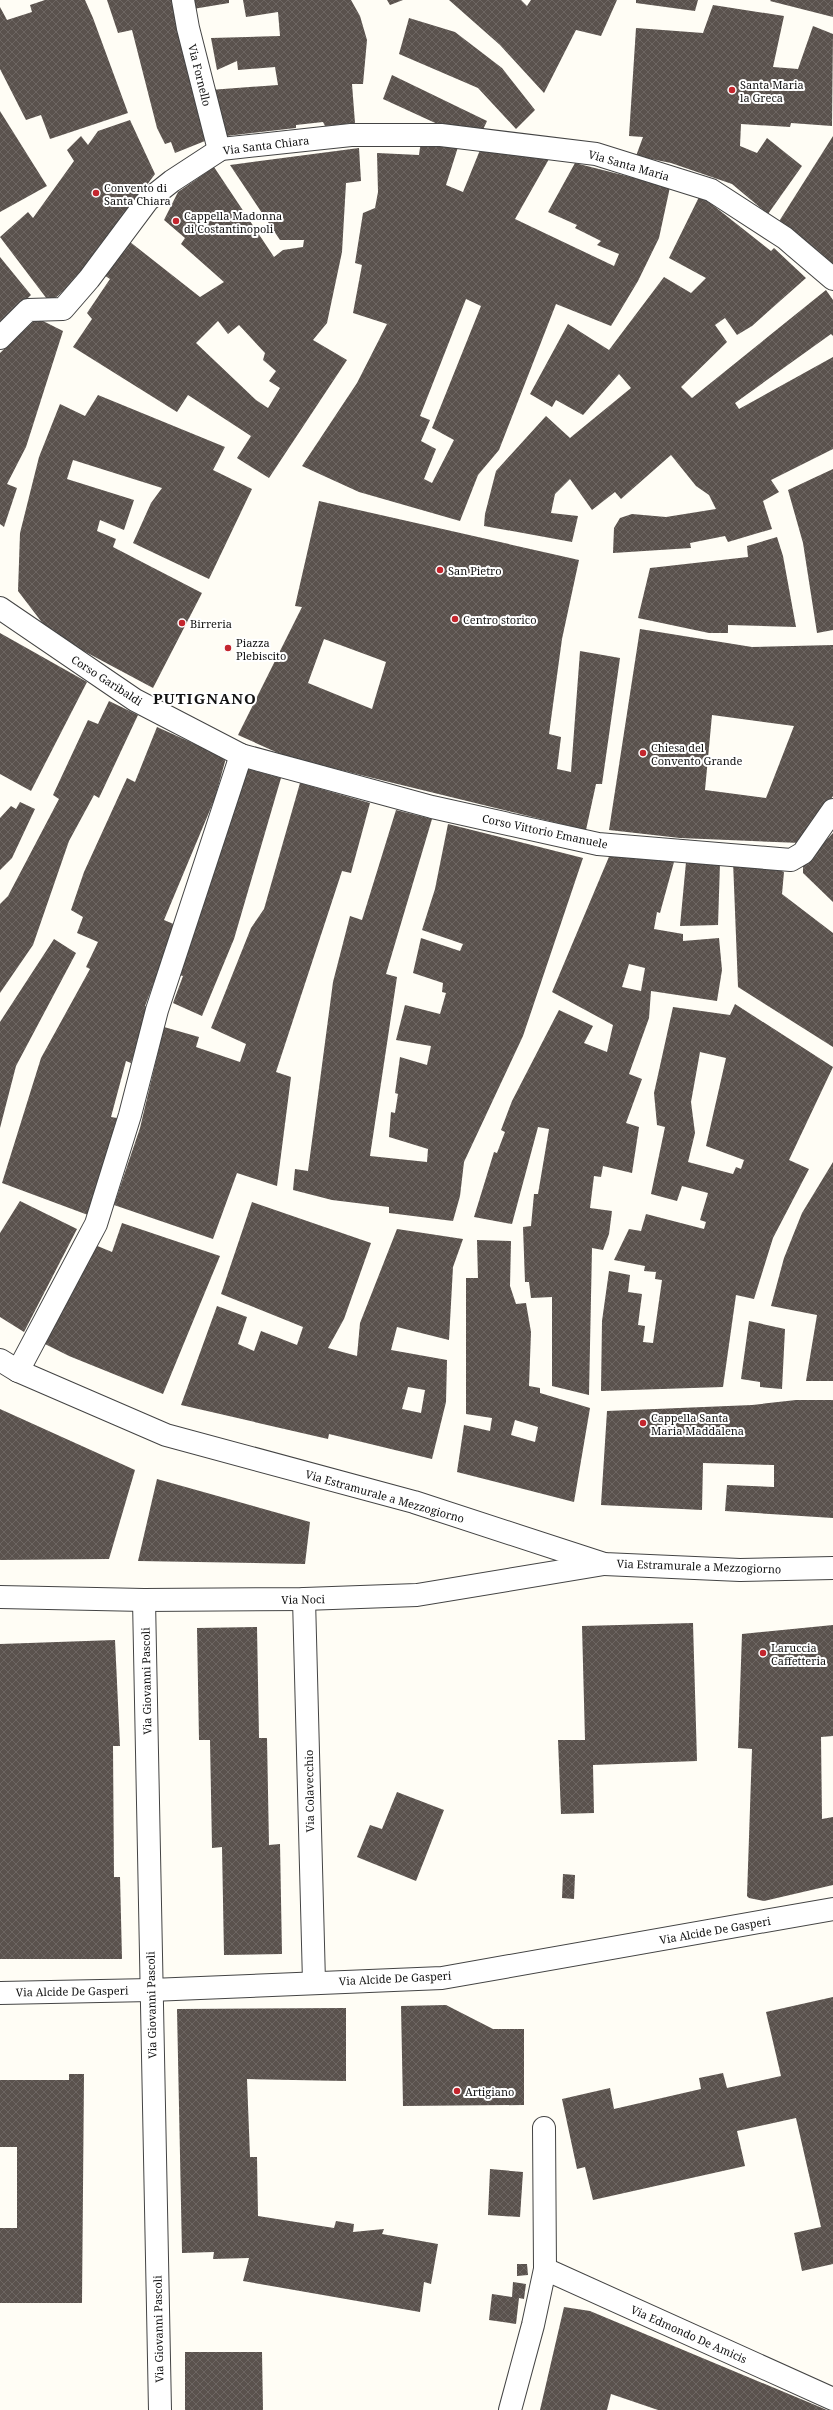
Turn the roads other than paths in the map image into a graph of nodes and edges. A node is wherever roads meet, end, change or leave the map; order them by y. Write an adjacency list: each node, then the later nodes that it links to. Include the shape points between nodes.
1 (184, 0): 3 (street, Via Fornello, via 188,28)
2 (370, 136): 3 (street, Via Santa Chiara); 4 (street, Via Santa Maria, via 441,135 596,154 711,190 785,238)
3 (219, 150): 5 (street, Via Santa Chiara, via 148,200 63,309 28,310)
4 (833, 279)
5 (0, 338)
6 (0, 608): 7 (street, Corso Garibaldi, via 135,700)
7 (241, 755): 8 (street, Corso Vittorio Emanuele, via 432,807 602,845 791,860 803,853); 9 (street, via 157,1010 130,1115 96,1224)
8 (833, 810)
9 (9, 1365): 10 (street, Via Estramurale a Mezzogiorno, via 166,1435 414,1502)
10 (604, 1564): 11 (street, Via Estramurale a Mezzogiorno, via 740,1570); 13 (street, Via Noci, via 417,1595)
11 (833, 1568)
12 (0, 1597): 14 (street, Via Noci)
13 (304, 1599): 14 (street, Via Noci); 16 (street, Via Colavecchio)
14 (144, 1600): 17 (street, Via Giovanni Pascoli)
15 (833, 1909): 16 (street, Via Alcide De Gasperi, via 442,1978)
16 (314, 1982): 17 (street, Via Alcide De Gasperi)
17 (151, 1990): 18 (street, Via Alcide De Gasperi); 22 (street, Via Giovanni Pascoli)
18 (0, 1993)
19 (544, 2128): 20 (street)
20 (545, 2269): 21 (street, Via Edmondo De Amicis); 23 (street, via 534,2325)
21 (833, 2399)
22 (160, 2410)
23 (510, 2410)

